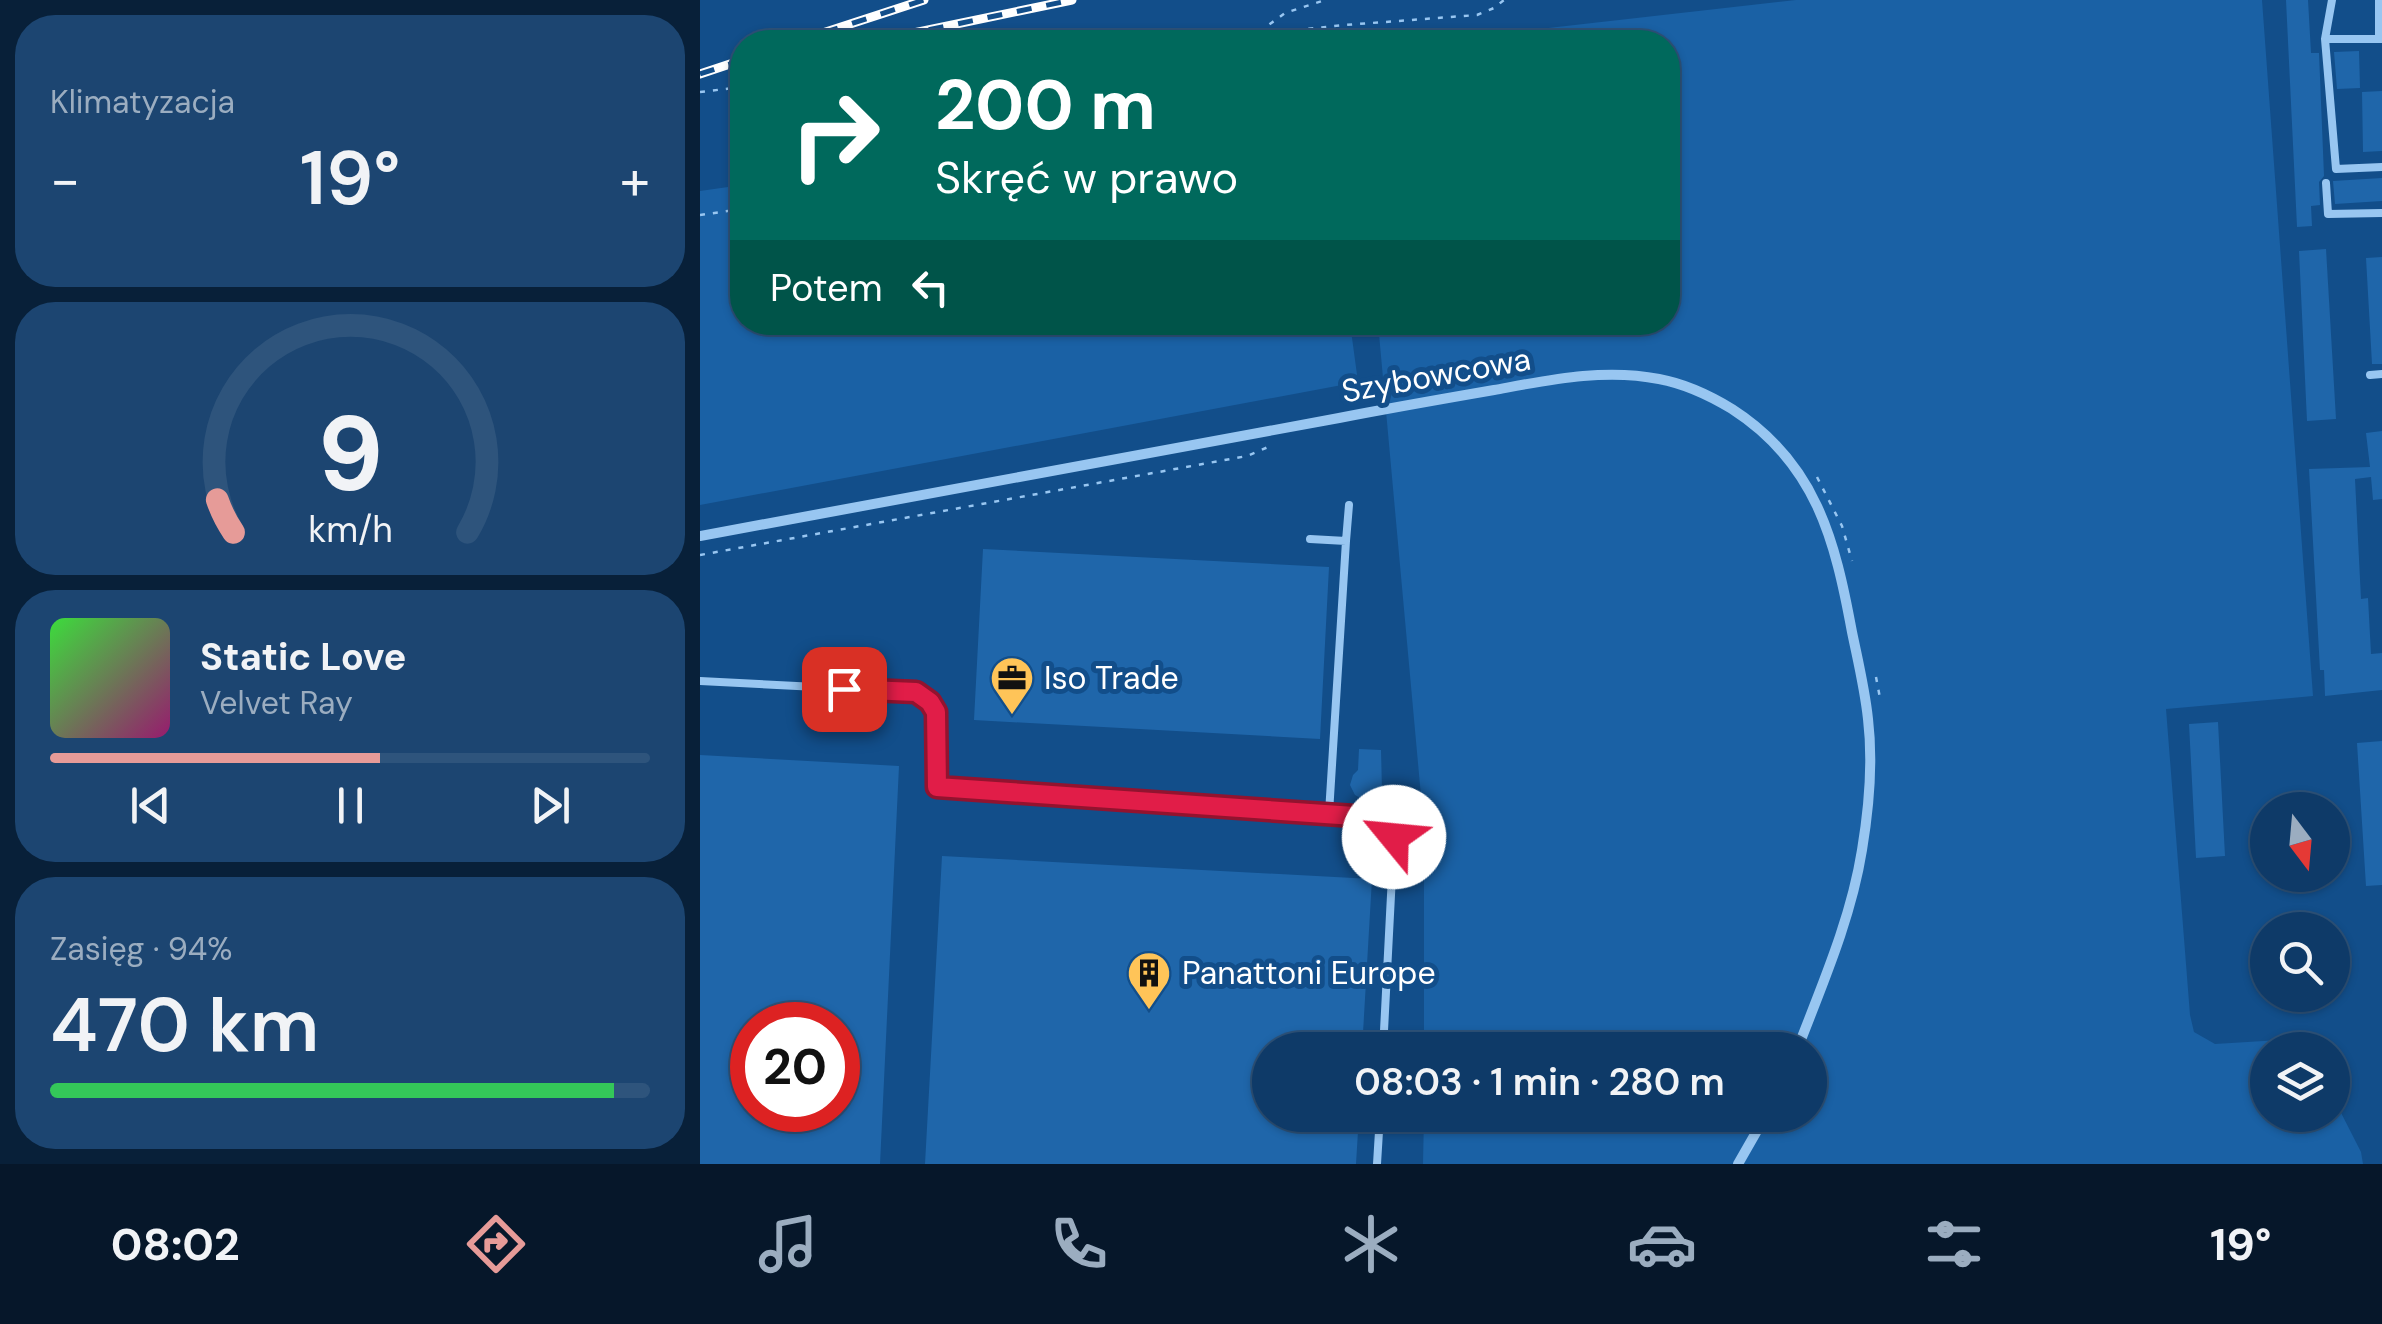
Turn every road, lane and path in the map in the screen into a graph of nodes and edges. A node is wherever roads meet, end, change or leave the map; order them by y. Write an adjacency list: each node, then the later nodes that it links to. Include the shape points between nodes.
1 (1325, 0): 5 (path)
2 (1504, 0): 6 (path, via 1478,15)
3 (2332, 0): 7 (lane)
4 (2380, 0): 8 (lane)
5 (1262, 30)
6 (1295, 30)
7 (2325, 39): 8 (lane); 11 (lane, via 2336,168)
8 (2381, 39)
9 (730, 88): 10 (path)
10 (700, 92)
11 (2382, 167)
12 (2326, 182): 14 (lane, via 2328,214)
13 (730, 210): 15 (path)
14 (2382, 213)
15 (700, 215)
16 (2382, 374): 17 (lane)
17 (2370, 376)
18 (1278, 443): 24 (path, via 1247,456)
19 (1811, 468): 25 (path, via 1832,502)
20 (1348, 505): 23 (lane)
21 (700, 536): 31 (street, Szybowcowa, via 1556,379 1629,374 1690,387 1764,432 1817,502 1837,560 1868,720 1867,810 1856,879)
22 (1310, 539): 23 (lane)
23 (1346, 541): 29 (lane)
24 (700, 554)
25 (1852, 565)
26 (1876, 674): 28 (path)
27 (700, 682): 29 (lane, via 916,692 936,712 937,787)
28 (1881, 709)
29 (1329, 813): 30 (lane, via 1378,818 1394,837)
30 (1384, 1032)
31 (1804, 1032)
32 (1379, 1132): 34 (lane)
33 (1756, 1132): 35 (street)
34 (1378, 1164)
35 (1738, 1164)

